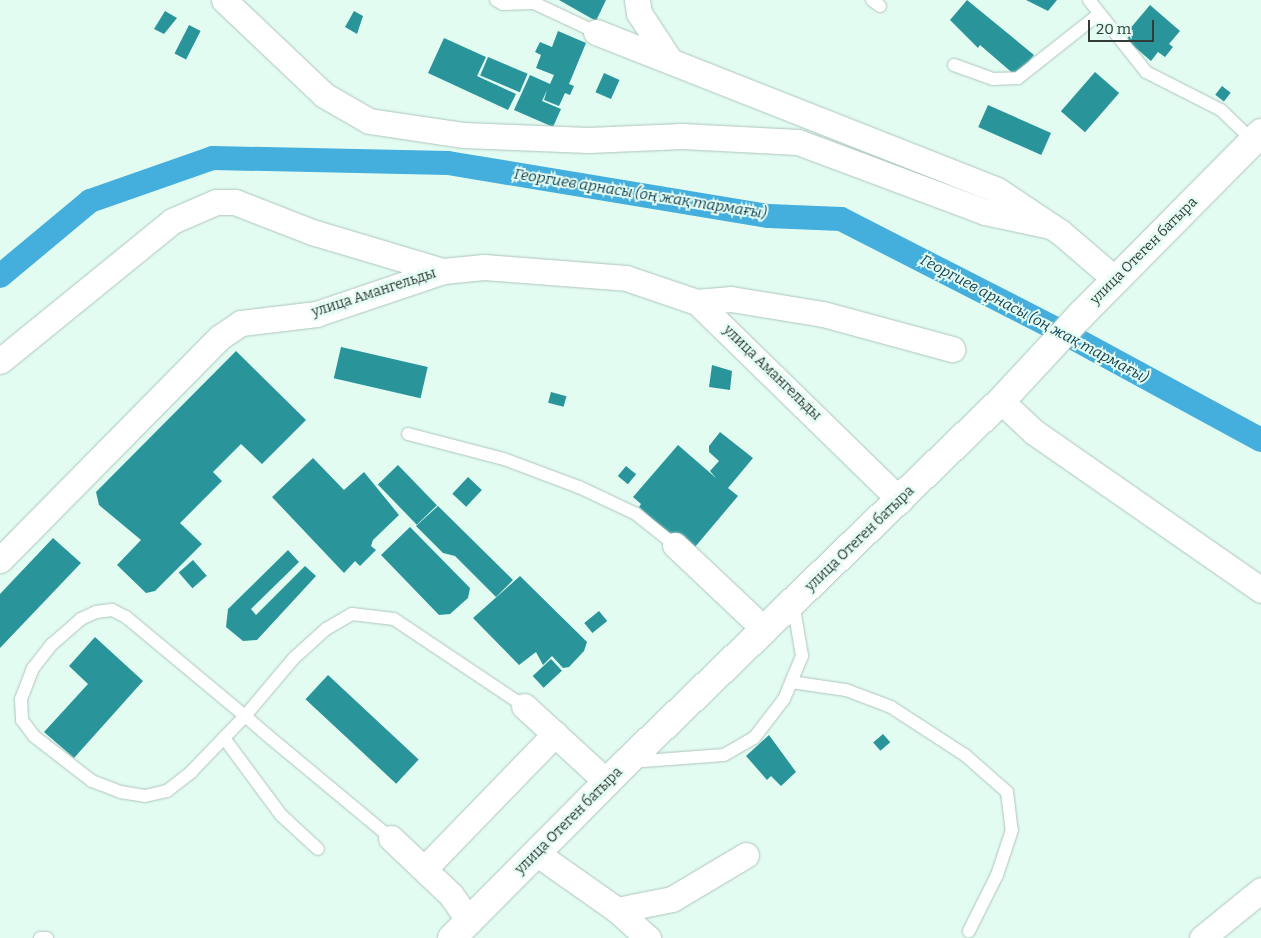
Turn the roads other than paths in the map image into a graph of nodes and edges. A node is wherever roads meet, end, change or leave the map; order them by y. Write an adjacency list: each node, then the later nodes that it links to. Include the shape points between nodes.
1 (224, 0): 10 (street, via 324,95 369,121 464,136 588,140 682,136 798,142 985,212)
2 (496, 0): 6 (lane, via 503,4 534,3)
3 (637, 0): 7 (street, via 639,13)
4 (1089, 0): 5 (lane)
5 (1099, 14): 8 (lane, via 1018,78 993,79); 9 (lane, via 1146,72 1221,110)
6 (596, 32): 7 (street)
7 (669, 59): 10 (street, via 997,190)
8 (954, 64)
9 (1257, 137): 12 (main road, улица Отеген батыра)
10 (1051, 226): 12 (street)
11 (443, 271): 13 (street, улица Амангельды, via 484,267 579,272 626,278); 15 (street, via 312,232 235,202 216,202 172,221); 20 (street, улица Амангельды, via 316,314 242,323 220,337)
12 (1116, 280): 16 (main road, улица Отеген батыра)
13 (697, 302): 14 (street, via 731,299 823,314); 18 (street, улица Амангельды)
14 (952, 349)
15 (0, 361)
16 (1000, 402): 18 (main road, улица Отеген батыра); 21 (street, via 1034,432)
17 (408, 434): 19 (lane, via 504,459 579,487 636,514)
18 (900, 500): 22 (main road, улица Отеген батыра)
19 (675, 545): 23 (street)
20 (0, 560)
21 (1261, 590)
22 (793, 603): 23 (main road, улица Отеген батыра); 24 (lane, via 802,656)
23 (765, 630): 29 (main road, улица Отеген батыра)
24 (791, 682): 29 (lane, via 784,699 754,738 724,755); 39 (lane, via 846,690 891,707 965,755 1006,792 1012,830 997,875)
25 (524, 706): 26 (lane, via 394,619 352,614 326,629 294,658); 27 (street)
26 (245, 716): 28 (lane); 28 (lane, via 126,617 112,610 96,612 81,620 52,644 33,668 21,699 22,720 35,737 92,781 120,792 145,796 167,791); 31 (lane)
27 (555, 734): 30 (street); 35 (street)
28 (224, 738): 32 (lane, via 281,815)
29 (627, 762): 30 (main road, улица Отеген батыра)
30 (608, 782): 33 (main road, улица Отеген батыра)
31 (391, 838): 35 (street)
32 (318, 849)
33 (536, 853): 37 (street); 38 (main road, улица Отеген батыра)
34 (746, 855): 37 (street, via 730,868 672,900)
35 (425, 868): 38 (street)
36 (1261, 890): 43 (street)
37 (617, 910): 42 (street)
38 (460, 929)
39 (968, 931)
40 (40, 938): 41 (lane)
41 (47, 938)
42 (648, 938)
43 (1202, 938)

